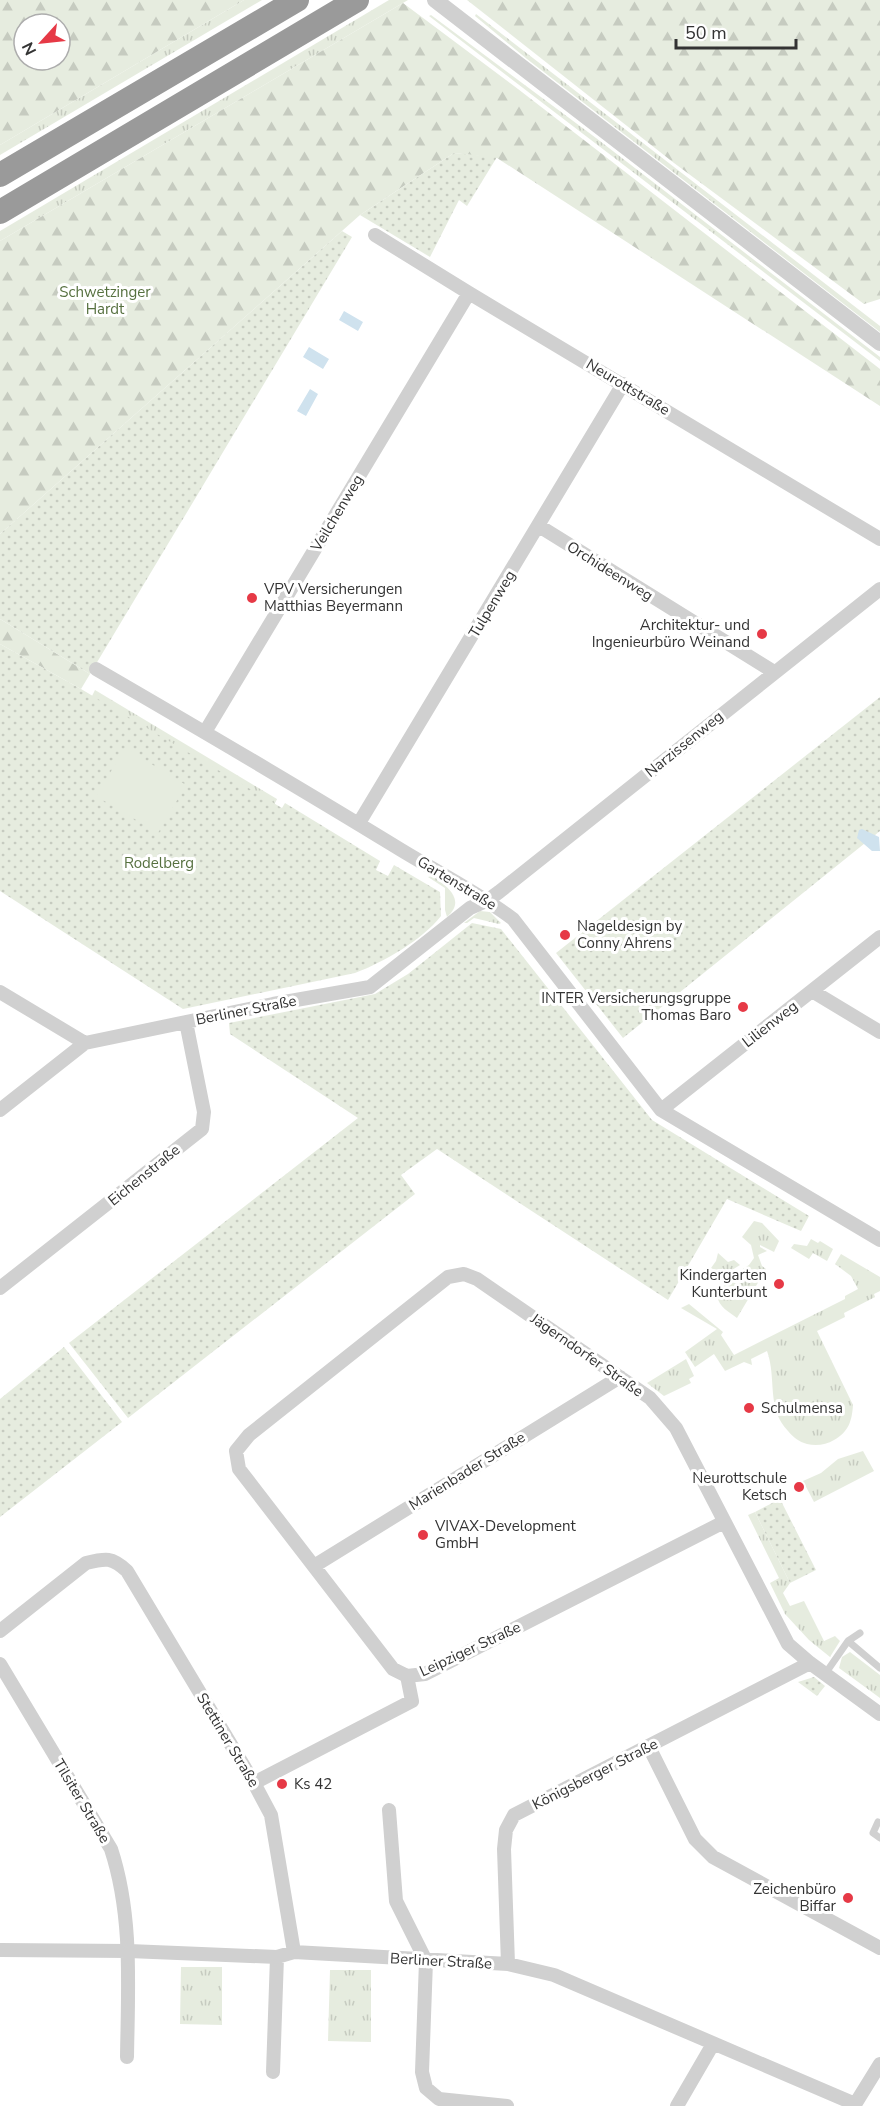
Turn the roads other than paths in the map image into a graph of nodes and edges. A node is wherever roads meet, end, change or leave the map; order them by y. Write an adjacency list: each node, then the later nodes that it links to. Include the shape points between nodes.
1 (297, 0): 4 (highway)
2 (357, 0): 5 (highway)
3 (436, 1): 8 (street)
4 (0, 175)
5 (0, 212)
6 (375, 235): 7 (street, Neurottstraße)
7 (469, 293): 9 (street, Neurottstraße); 15 (street, Veilchenweg)
8 (880, 343)
9 (623, 384): 10 (street, Tulpenweg); 11 (street, Neurottstraße)
10 (539, 526): 14 (street, Orchideenweg); 16 (street, Tulpenweg)
11 (880, 539)
12 (880, 589): 14 (street, Narzissenweg)
13 (96, 669): 15 (street, Gartenstraße)
14 (774, 672): 17 (street, Narzissenweg)
15 (205, 732): 16 (street, Gartenstraße)
16 (359, 823): 17 (street, Gartenstraße)
17 (488, 900): 21 (street, Berliner Straße, via 470,908 370,987); 25 (street, Gartenstraße, via 513,919)
18 (880, 937): 19 (street, Lilienweg)
19 (812, 991): 22 (street); 25 (street, Lilienweg)
20 (0, 992): 23 (street)
21 (186, 1022): 23 (street, Berliner Straße); 27 (street, Eichenstraße, via 204,1112 202,1129)
22 (880, 1032)
23 (85, 1043): 24 (street, Berliner Straße)
24 (0, 1110)
25 (661, 1110): 26 (street, Gartenstraße)
26 (880, 1240)
27 (0, 1288)
28 (620, 1377): 29 (street, Jägerndorfer Straße, via 477,1279 464,1274 448,1277 249,1435); 30 (street, Jägerndorfer Straße, via 650,1398 676,1428); 31 (street, Marienbader Straße)
29 (236, 1451): 31 (street, Leipziger Straße, via 239,1469)
30 (724, 1522): 35 (street, Jägerndorfer Straße, via 788,1644); 39 (street, Leipziger Straße, via 424,1674)
31 (314, 1566): 39 (street, Leipziger Straße, via 393,1669)
32 (0, 1631): 42 (street, Stettiner Straße, via 86,1563 103,1558 117,1562 127,1571)
33 (860, 1633): 34 (lane)
34 (848, 1641): 37 (lane); 38 (lane)
35 (810, 1663): 38 (street, Jägerndorfer Straße); 41 (street, Königsberger Straße)
36 (0, 1664): 48 (street, Tilsiter Straße, via 111,1849 120,1877)
37 (880, 1668)
38 (825, 1674): 40 (street, Jägerndorfer Straße)
39 (407, 1677): 42 (street, via 412,1701)
40 (880, 1714)
41 (649, 1746): 46 (street, via 695,1839 713,1857); 52 (street, Königsberger Straße, via 514,1815 506,1830 504,1849)
42 (254, 1783): 49 (street, Stettiner Straße, via 271,1815)
43 (389, 1810): 51 (street, via 396,1901)
44 (878, 1822): 45 (lane, via 873,1833)
45 (880, 1838)
46 (880, 1948)
47 (0, 1950): 48 (street, Berliner Straße)
48 (129, 1951): 50 (street, Berliner Straße); 54 (street, Tilsiter Straße)
49 (294, 1952): 50 (street, Berliner Straße); 51 (street, Berliner Straße)
50 (277, 1957): 56 (street)
51 (426, 1961): 52 (street, Berliner Straße); 58 (street, via 422,2072 426,2088 439,2099)
52 (508, 1964): 53 (street, Berliner Straße, via 554,1975)
53 (712, 2044): 57 (street, Berliner Straße); 59 (street)
54 (127, 2057)
55 (880, 2064): 57 (street)
56 (273, 2072)
57 (855, 2105)
58 (507, 2106)
59 (677, 2106)

